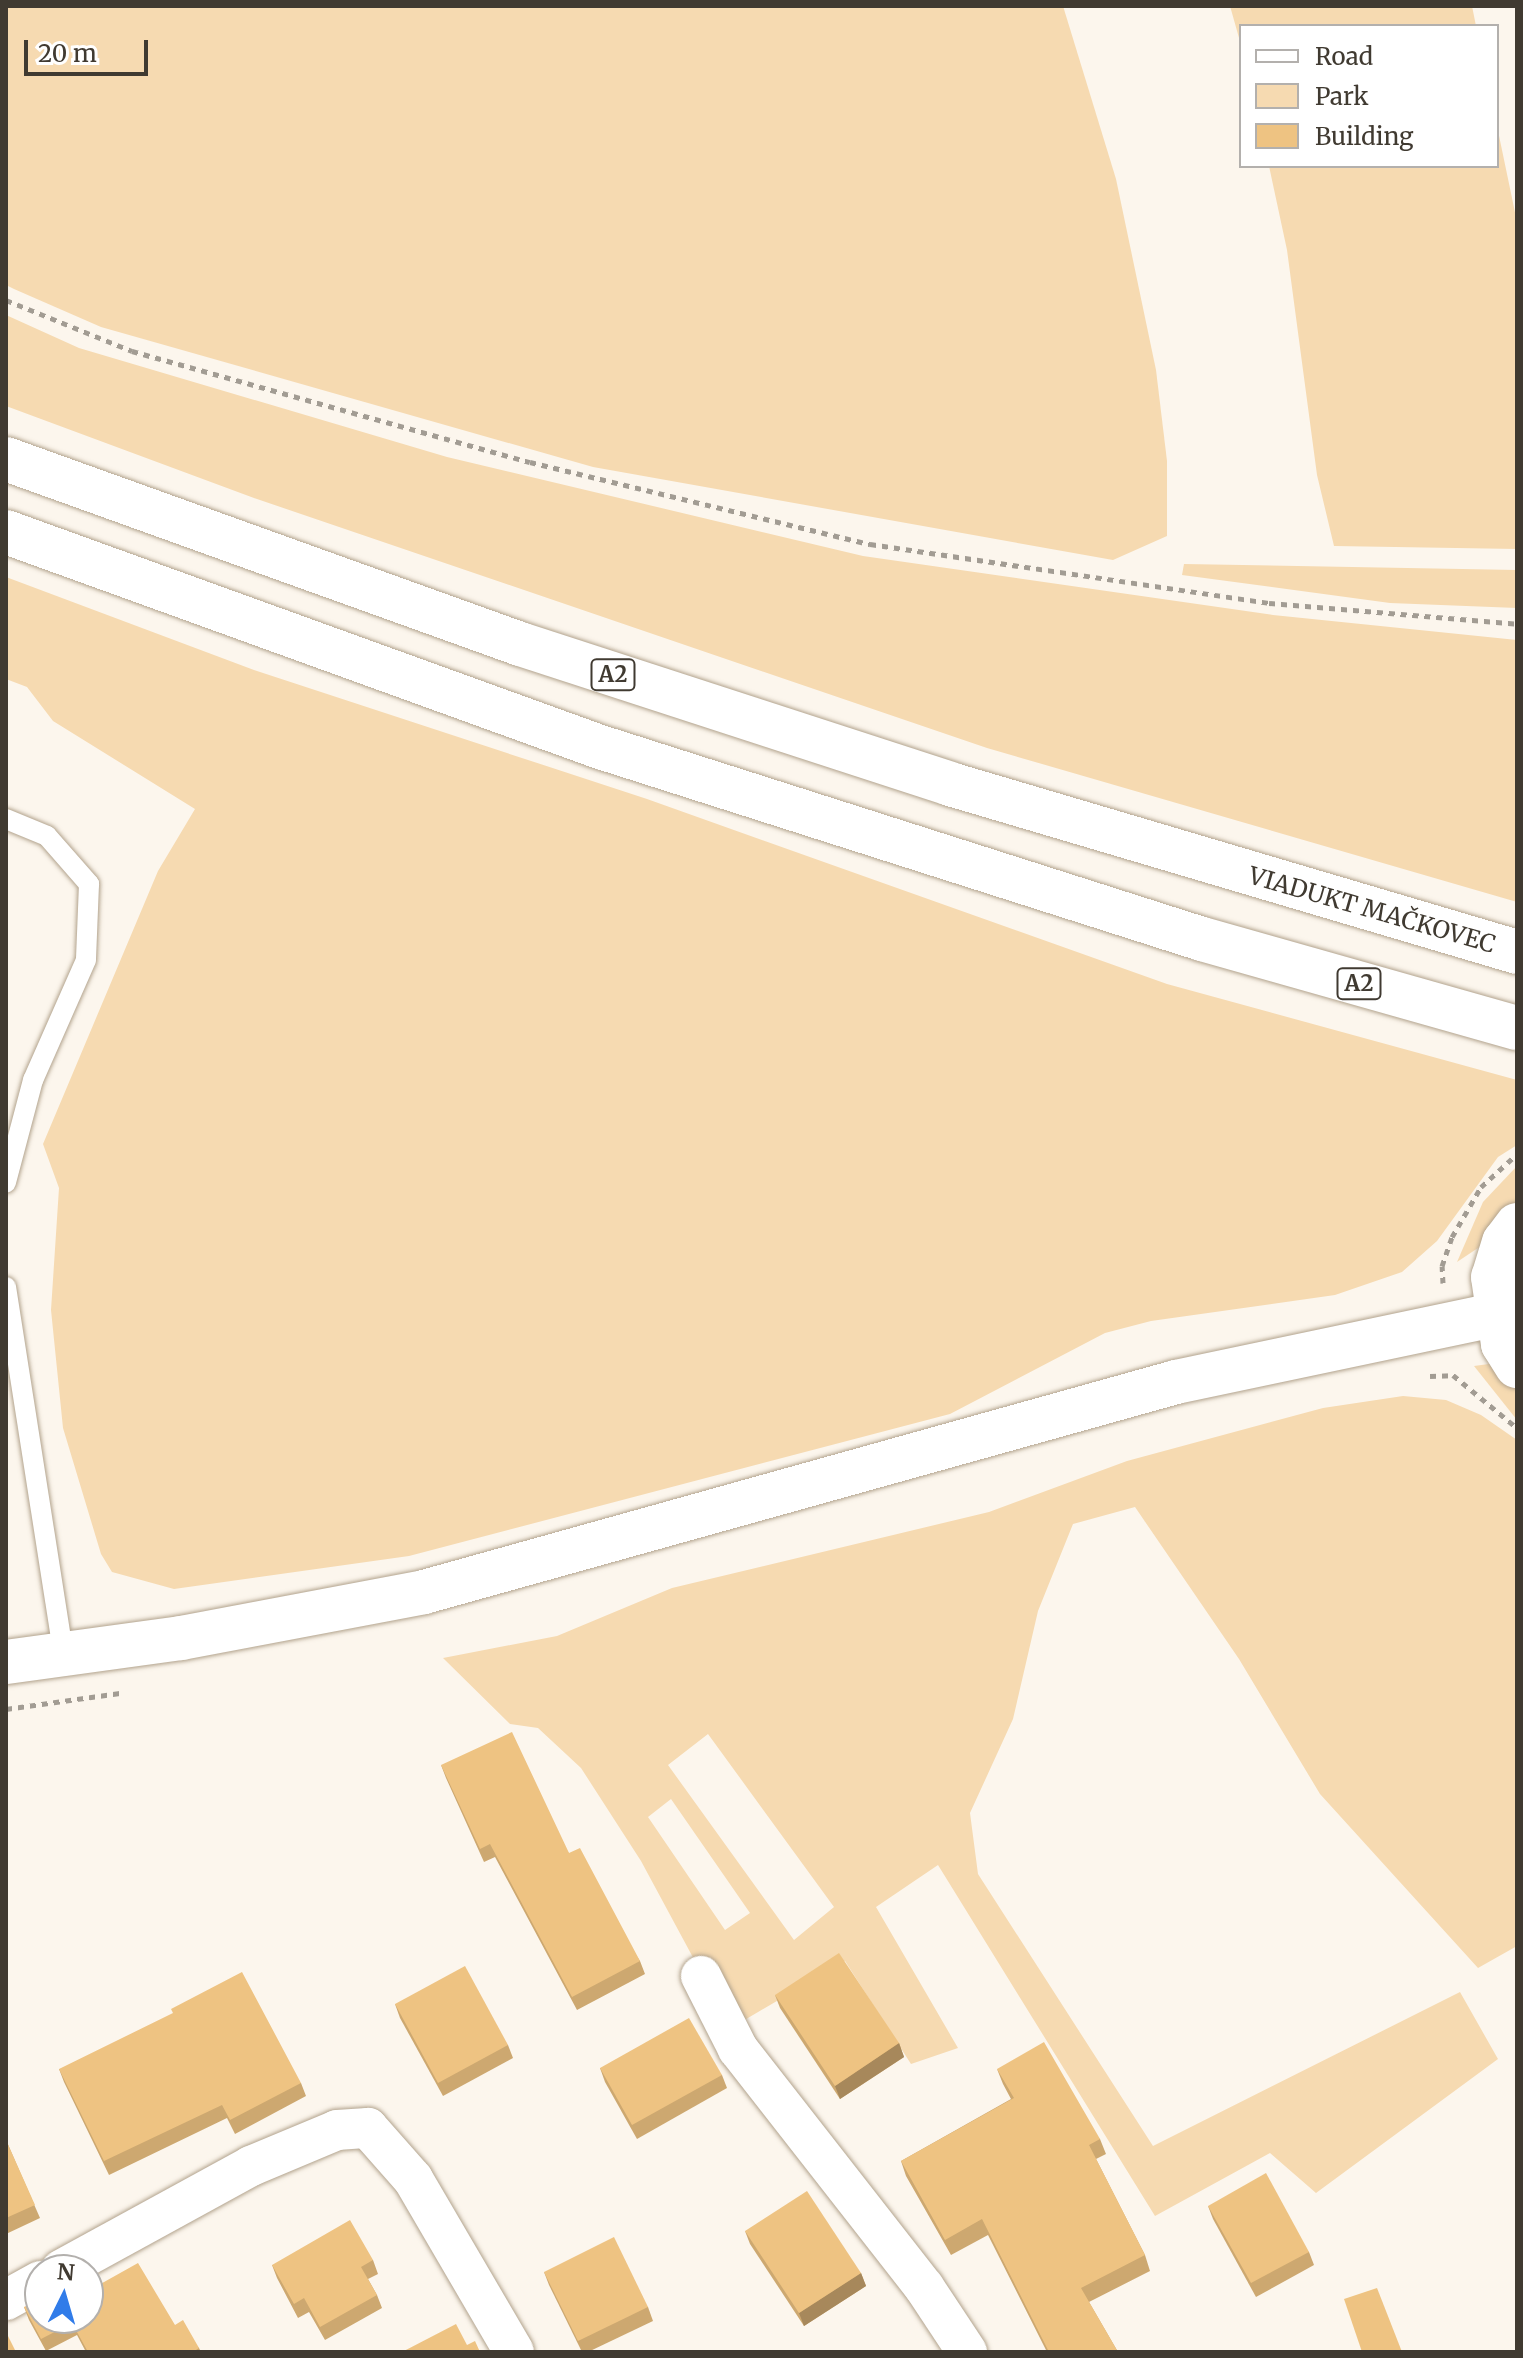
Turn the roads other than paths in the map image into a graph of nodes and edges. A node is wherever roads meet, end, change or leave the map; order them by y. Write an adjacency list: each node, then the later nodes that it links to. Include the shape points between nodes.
1 (6, 459): 4 (main road, VIADUKT MAČKOVEC / A2, via 520,644 1226,869)
2 (6, 532): 5 (main road, A2, via 600,747 1202,939)
3 (6, 819): 6 (lane, via 47,836 89,884 86,960 33,1080)
4 (1517, 952)
5 (1517, 1028)
6 (6, 1182)
7 (1517, 1225): 9 (main road, via 1504,1242 1493,1277)
8 (6, 1287): 11 (lane)
9 (1495, 1315): 10 (main road, via 1503,1344); 11 (main road, via 1176,1382 424,1592 181,1638)
10 (1517, 1366)
11 (63, 1652): 12 (main road)
12 (6, 1662)
13 (701, 1976): 18 (street, via 738,2049 924,2287)
14 (90, 2254): 17 (street, via 251,2166 337,2130 368,2128 413,2179)
15 (24, 2290): 16 (street)
16 (6, 2300)
17 (514, 2352)
18 (967, 2352)

